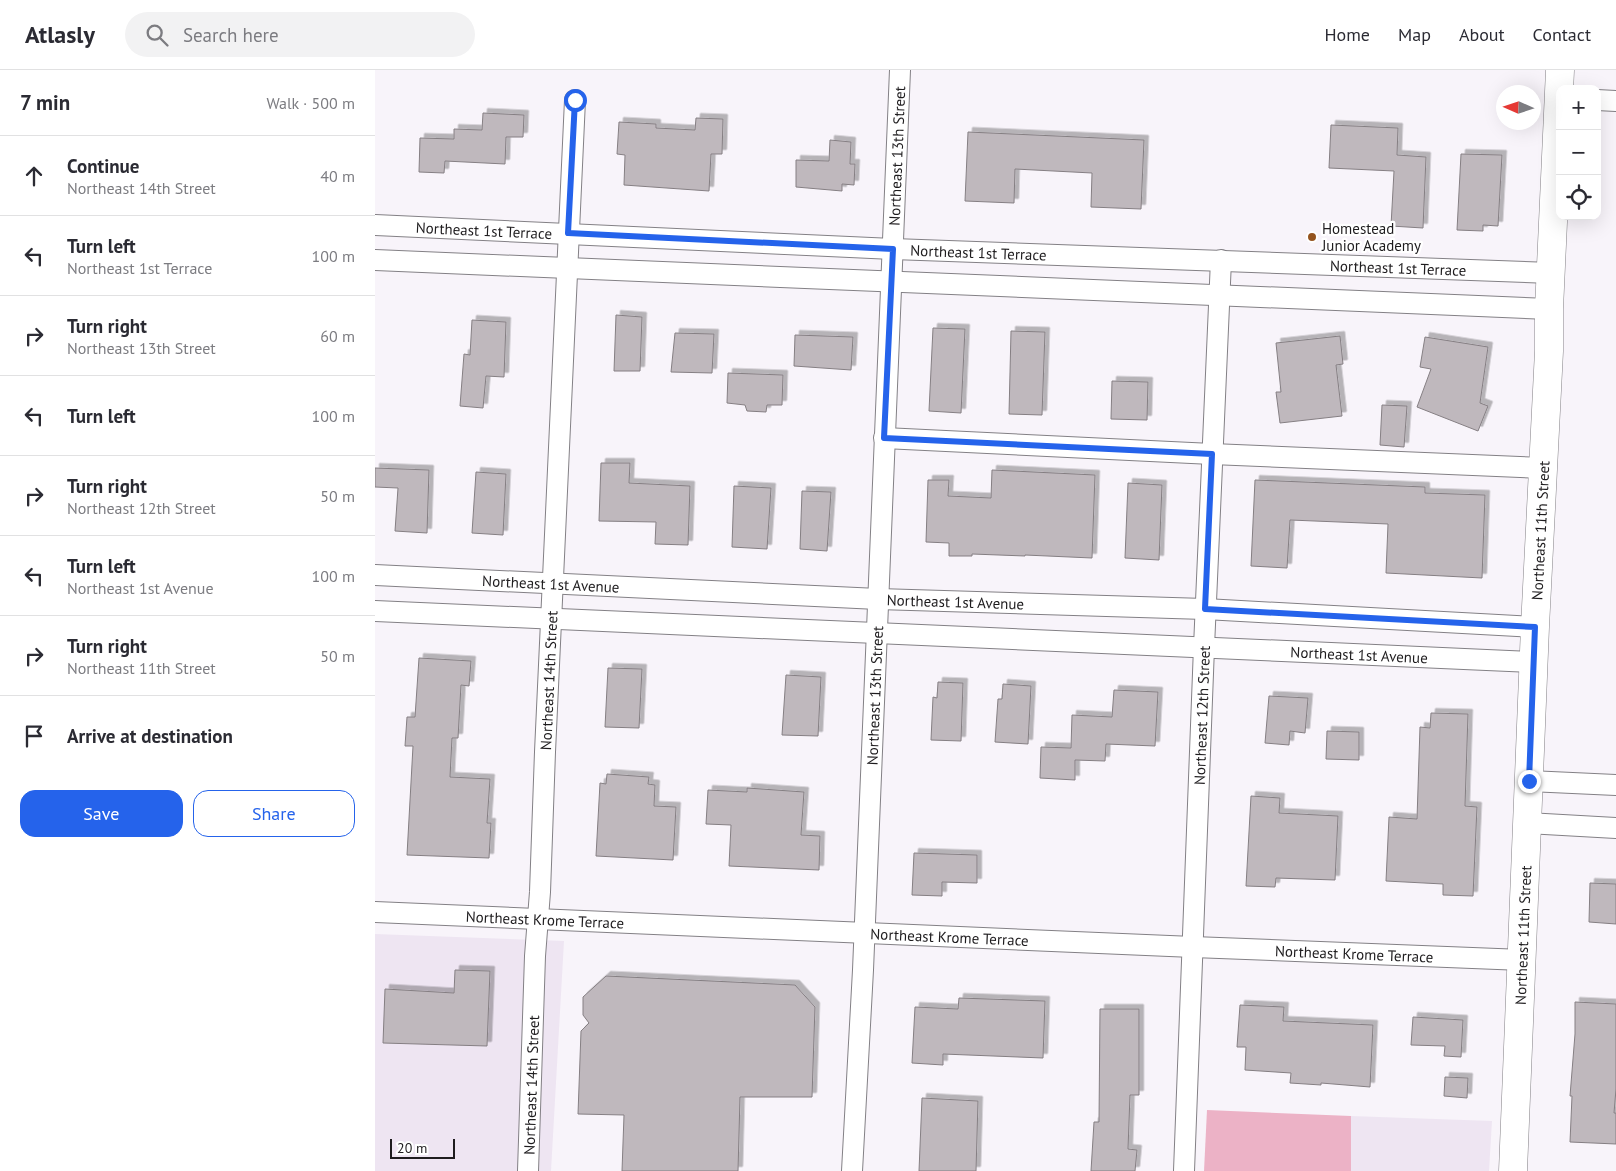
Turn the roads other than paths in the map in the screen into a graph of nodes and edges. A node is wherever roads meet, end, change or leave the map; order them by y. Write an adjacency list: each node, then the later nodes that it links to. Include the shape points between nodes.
1 (900, 70): 10 (street, Northeast 13th Street)
2 (1560, 70): 3 (street, Northeast 11th Street)
3 (1559, 85)
4 (575, 100): 9 (street, Northeast 14th Street)
5 (1601, 100): 6 (street)
6 (1616, 101)
7 (1558, 130): 14 (street, Northeast 11th Street)
8 (375, 225): 9 (street, Northeast 1st Terrace)
9 (568, 233): 10 (street, Northeast 1st Terrace); 13 (street, Northeast 14th Street)
10 (893, 249): 12 (street, Northeast 1st Terrace); 15 (street, Northeast 13th Street)
11 (375, 260): 13 (street)
12 (1221, 260): 14 (street, Northeast 1st Terrace); 16 (street, Northeast 12th Street)
13 (566, 269): 15 (street); 22 (street, Northeast 14th Street)
14 (1551, 273): 17 (street, Northeast 11th Street)
15 (892, 282): 16 (street); 18 (street, Northeast 13th Street)
16 (1219, 296): 17 (street); 19 (street, Northeast 12th Street)
17 (1549, 309): 20 (street, Northeast 11th Street)
18 (884, 438): 19 (street); 23 (street, Northeast 13th Street)
19 (1212, 454): 20 (street); 24 (street, Northeast 12th Street)
20 (1544, 468): 27 (street, Northeast 11th Street)
21 (375, 575): 22 (street, Northeast 1st Avenue)
22 (553, 583): 23 (street, Northeast 1st Avenue); 26 (street, Northeast 14th Street)
23 (878, 599): 24 (street, Northeast 1st Avenue); 28 (street, Northeast 13th Street)
24 (1205, 609): 27 (street, Northeast 1st Avenue); 29 (street, Northeast 12th Street)
25 (375, 611): 26 (street, Northeast 1st Avenue)
26 (551, 620): 28 (street, Northeast 1st Avenue); 36 (street, Northeast 14th Street)
27 (1535, 627): 30 (street, Northeast 11th Street)
28 (877, 633): 29 (street, Northeast 1st Avenue); 37 (street, Northeast 13th Street)
29 (1204, 647): 30 (street, Northeast 1st Avenue); 38 (street, Northeast 12th Street)
30 (1534, 662): 31 (street, Northeast 11th Street)
31 (1529, 781): 32 (street); 33 (street, Northeast 11th Street)
32 (1616, 786)
33 (1527, 823): 34 (street); 39 (street, Northeast 11th Street)
34 (1616, 828)
35 (375, 912): 36 (street, Northeast Krome Terrace)
36 (537, 920): 37 (street, Northeast Krome Terrace); 40 (street, Northeast 14th Street)
37 (865, 934): 38 (street, Northeast Krome Terrace); 41 (street, Northeast 13th Street)
38 (1193, 948): 39 (street, Northeast Krome Terrace); 42 (street, Northeast 12th Street)
39 (1523, 960): 43 (street, Northeast 11th Street)
40 (528, 1171)
41 (852, 1171)
42 (1184, 1171)
43 (1513, 1171)

